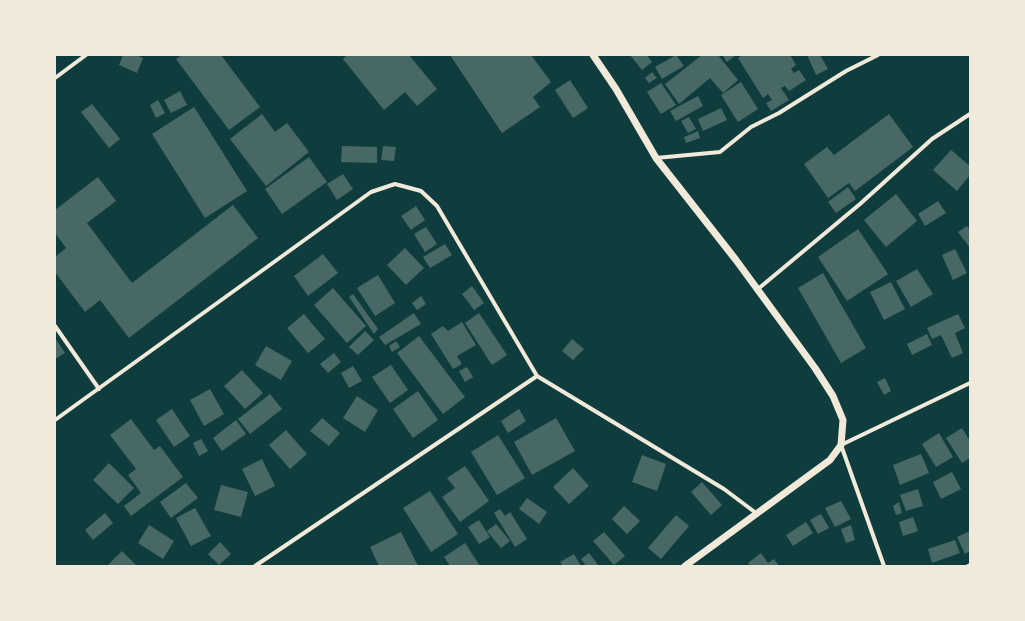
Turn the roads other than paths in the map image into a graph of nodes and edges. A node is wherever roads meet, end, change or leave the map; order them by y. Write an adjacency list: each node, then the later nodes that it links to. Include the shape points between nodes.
1 (86, 55): 4 (street)
2 (593, 55): 6 (street)
3 (878, 55): 6 (street, via 846,71 780,113 751,127 720,152)
4 (55, 78)
5 (970, 114): 7 (street, via 932,139 860,204)
6 (656, 158): 7 (street)
7 (758, 289): 13 (street, via 833,396 843,420)
8 (55, 326): 11 (street)
9 (537, 376): 11 (street, via 437,206 421,191 395,184 371,192); 14 (street, via 724,489); 15 (street)
10 (970, 383): 13 (street)
11 (99, 389): 12 (street)
12 (55, 420)
13 (841, 445): 14 (street, via 830,460); 17 (street)
14 (756, 513): 16 (street)
15 (255, 566)
16 (685, 566)
17 (884, 566)

